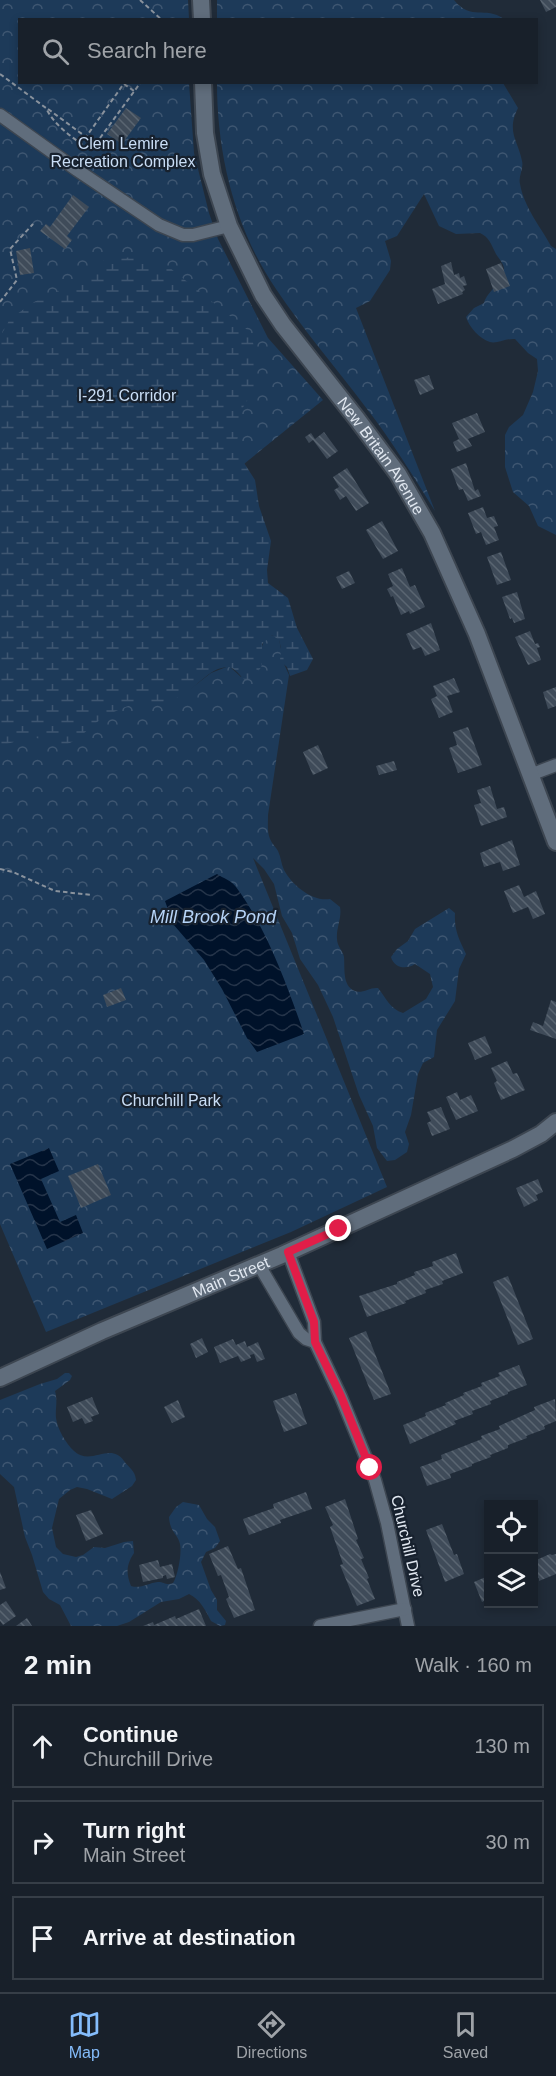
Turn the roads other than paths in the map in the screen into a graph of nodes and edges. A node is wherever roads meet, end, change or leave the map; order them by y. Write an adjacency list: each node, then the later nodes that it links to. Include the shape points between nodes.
1 (201, 0): 2 (main road)
2 (202, 18)
3 (203, 84): 5 (main road, New Britain Avenue, via 211,166)
4 (0, 115): 5 (street, via 159,225 183,235)
5 (229, 226): 7 (main road, New Britain Avenue, via 263,295 398,474 432,533 477,634)
6 (556, 765): 7 (street)
7 (530, 775): 8 (main road, New Britain Avenue)
8 (556, 842)
9 (556, 1122): 10 (main road, Main Street, via 513,1149)
10 (288, 1252): 11 (main road, Main Street); 12 (street, Churchill Drive, via 314,1322)
11 (259, 1265): 12 (street, Churchill Drive, via 299,1333); 13 (main road, Main Street)
12 (315, 1342): 14 (street, Churchill Drive, via 375,1480)
13 (0, 1378)
14 (405, 1609): 15 (street); 16 (street, Churchill Drive)
15 (320, 1626)
16 (408, 1626)

